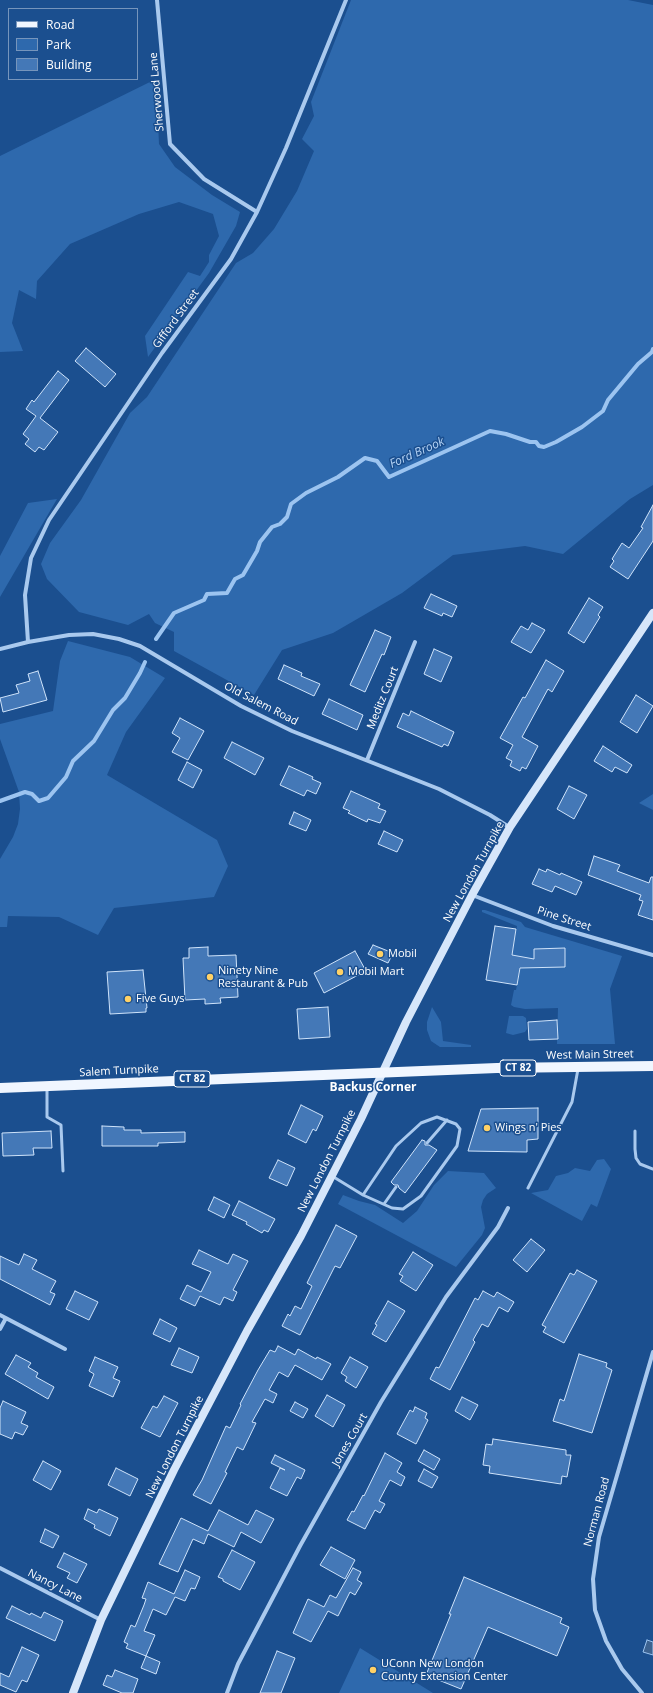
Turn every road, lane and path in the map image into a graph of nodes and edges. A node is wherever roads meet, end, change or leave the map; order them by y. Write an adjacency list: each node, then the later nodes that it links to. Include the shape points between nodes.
1 (157, 0): 3 (street, Sherwood Lane, via 170,144 204,180)
2 (346, 0): 3 (street, Gifford Street)
3 (257, 212): 5 (street, Gifford Street, via 231,258 162,353 49,520 31,558 25,595)
4 (653, 613): 9 (main road, New London Turnpike)
5 (28, 642): 7 (street, Old Salem Road); 8 (street, Old Salem Road, via 93,634 140,646 240,706 292,731)
6 (415, 642): 8 (street, Meditz Court)
7 (0, 649)
8 (367, 760): 9 (street, Old Salem Road, via 439,789 490,814)
9 (510, 828): 10 (main road, New London Turnpike)
10 (472, 895): 11 (street, Pine Street, via 553,926); 14 (main road, New London Turnpike, via 406,1022)
11 (653, 955)
12 (653, 1066): 13 (main road, West Main Street / CT 82)
13 (578, 1067): 14 (main road, West Main Street / CT 82); 24 (lane, via 572,1102)
14 (384, 1072): 15 (main road, Salem Turnpike / CT 82); 22 (main road, New London Turnpike)
15 (47, 1086): 16 (main road, Salem Turnpike / CT 82); 21 (lane, via 48,1117 61,1125)
16 (0, 1088)
17 (447, 1120): 19 (lane); 25 (lane, via 437,1117 421,1123 396,1146); 26 (lane, via 460,1129 457,1146 421,1196 403,1209)
18 (635, 1131): 20 (lane, via 636,1158 640,1164)
19 (427, 1143)
20 (653, 1169)
21 (62, 1171)
22 (332, 1176): 25 (lane); 34 (main road, New London Turnpike, via 178,1463)
23 (396, 1186): 26 (lane)
24 (528, 1188)
25 (363, 1195): 26 (lane)
26 (384, 1204)
27 (508, 1208): 36 (street, Jones Court, via 498,1228 446,1297 381,1402 300,1546 238,1664)
28 (0, 1315): 29 (street)
29 (6, 1318): 30 (street); 31 (street)
30 (0, 1329)
31 (65, 1349)
32 (653, 1352): 37 (street, Norman Road, via 598,1537 593,1579 595,1610 606,1641 622,1669)
33 (0, 1568): 34 (street, Nancy Lane)
34 (101, 1620): 35 (main road, New London Turnpike)
35 (72, 1693)
36 (227, 1693)
37 (642, 1693)

